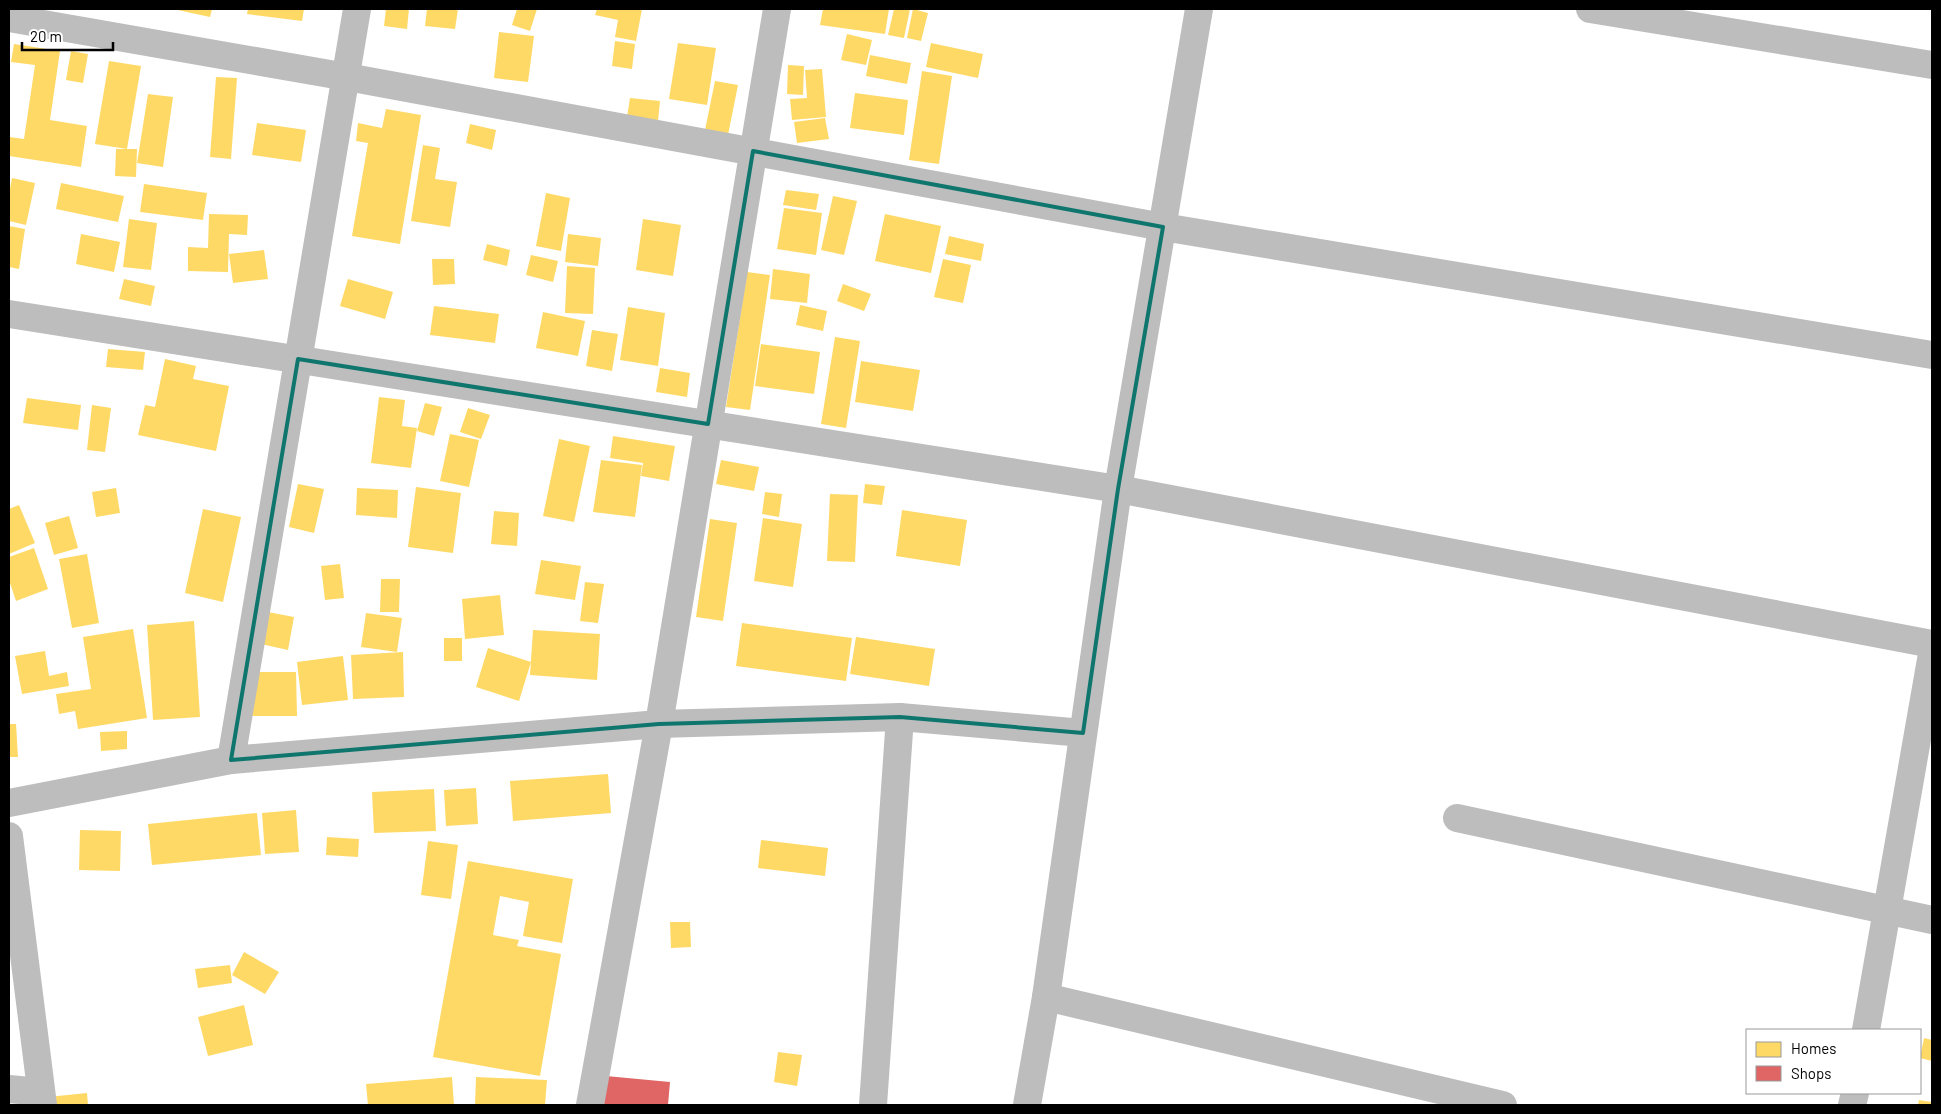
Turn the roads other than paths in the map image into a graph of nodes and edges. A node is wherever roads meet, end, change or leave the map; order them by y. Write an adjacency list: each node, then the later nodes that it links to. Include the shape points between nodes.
1 (357, 9): 7 (street)
2 (776, 9): 8 (street)
3 (1199, 9): 9 (street)
4 (1590, 9): 6 (street)
5 (9, 18): 7 (street)
6 (1932, 65)
7 (347, 77): 8 (street); 12 (street)
8 (753, 151): 9 (street); 13 (street)
9 (1163, 227): 11 (street); 14 (street)
10 (9, 314): 12 (street)
11 (1932, 355)
12 (298, 359): 13 (street); 20 (street)
13 (708, 424): 14 (street); 18 (street)
14 (1118, 489): 15 (street); 19 (street)
15 (1932, 644)
16 (1932, 654): 24 (street)
17 (900, 717): 18 (street); 19 (street); 31 (street)
18 (659, 724): 20 (street); 30 (street)
19 (1083, 733): 26 (street)
20 (231, 760): 21 (street)
21 (9, 803)
22 (1457, 818): 24 (street)
23 (9, 836): 29 (street)
24 (1889, 909): 25 (street); 27 (street)
25 (1932, 920)
26 (1046, 997): 32 (street); 33 (street)
27 (1866, 1029)
28 (9, 1089): 29 (street)
29 (42, 1099)
30 (590, 1105)
31 (873, 1105)
32 (1027, 1105)
33 (1503, 1105)

